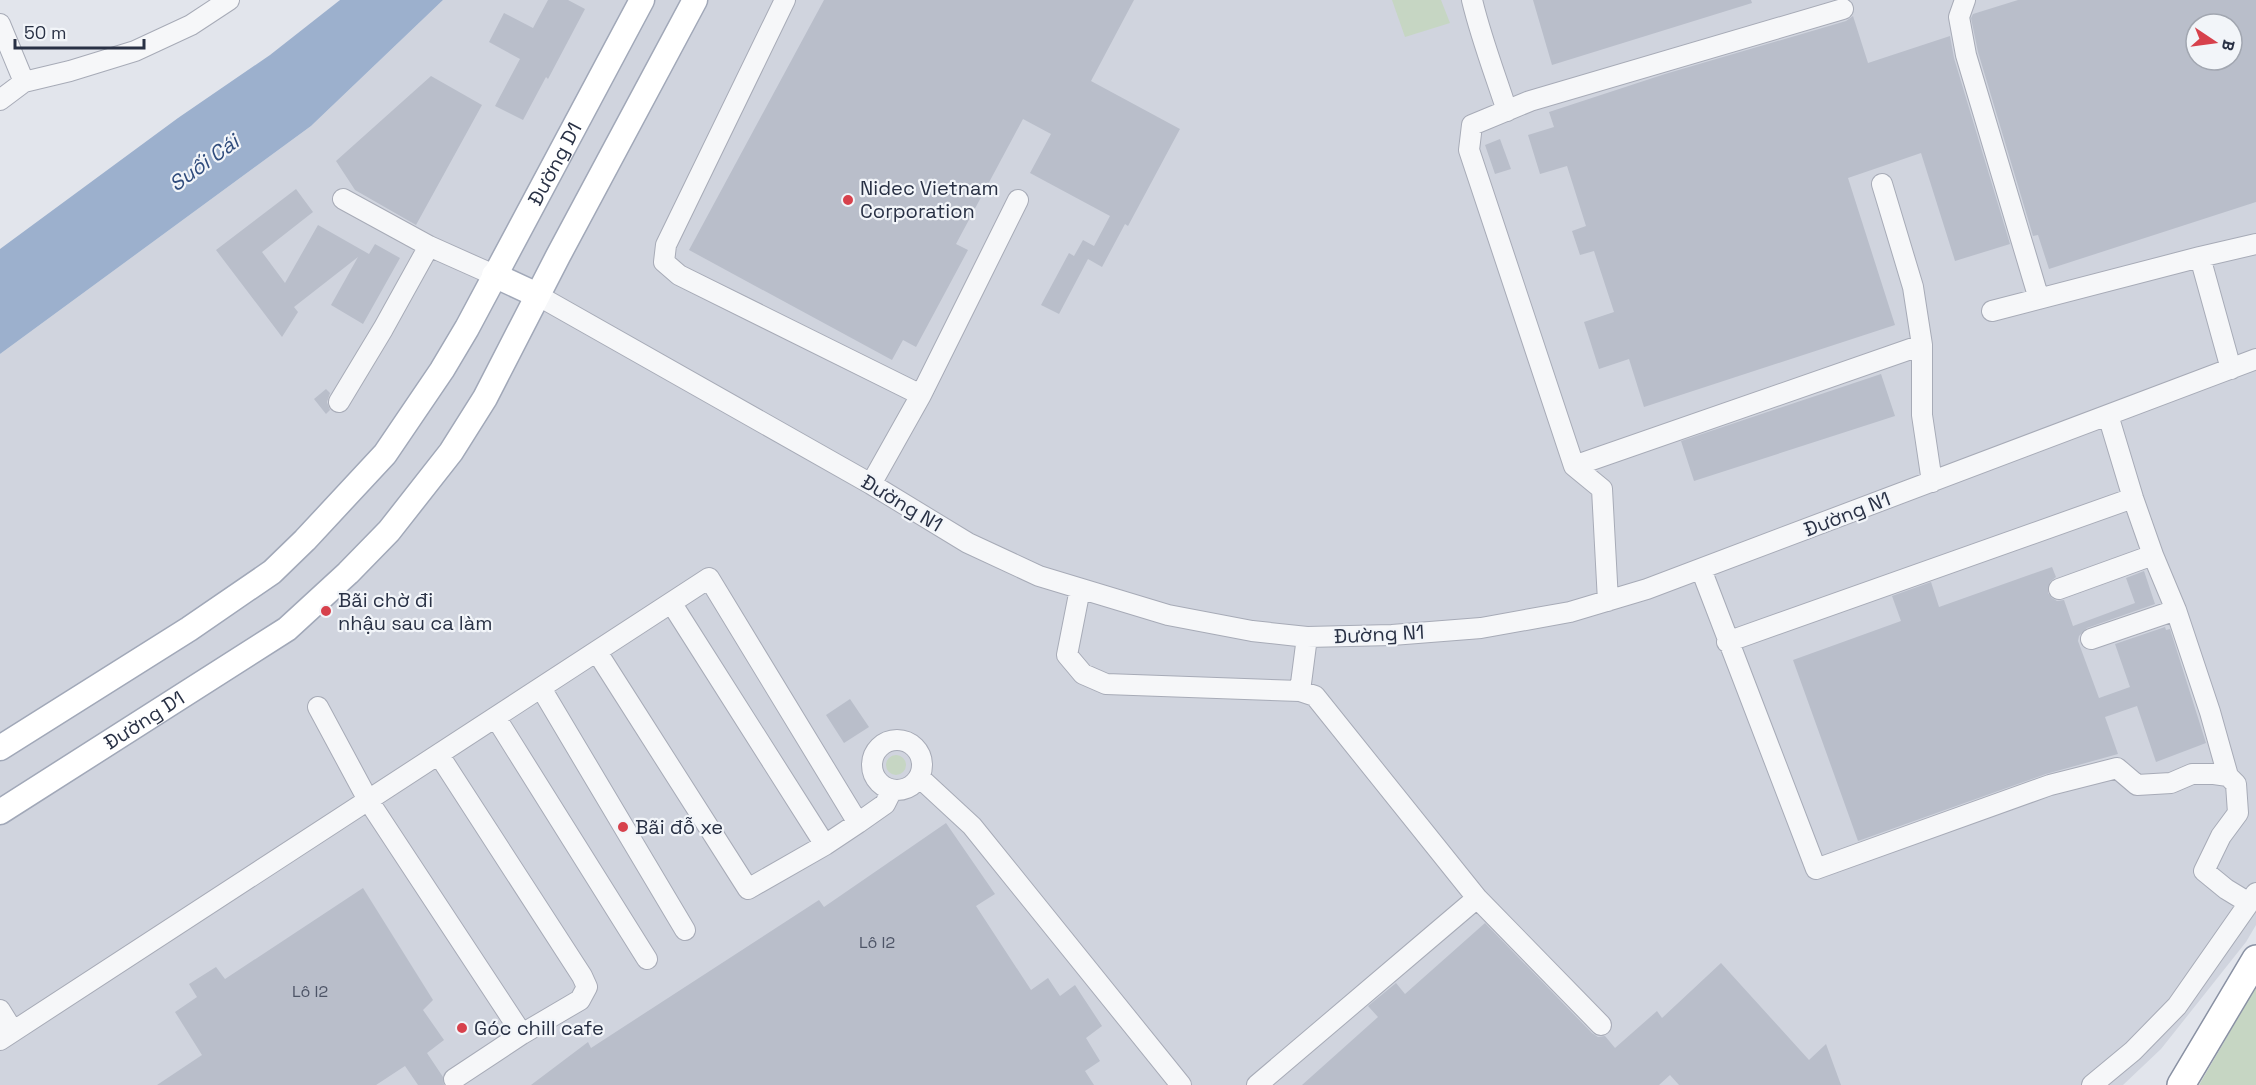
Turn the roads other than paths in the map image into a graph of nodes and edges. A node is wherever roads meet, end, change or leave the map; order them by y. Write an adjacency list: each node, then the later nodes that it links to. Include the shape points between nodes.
1 (229, 0): 9 (street, via 191,26 135,51)
2 (642, 0): 18 (main road, Đường D1)
3 (785, 0): 25 (street, via 666,245 664,262 679,275)
4 (1472, 0): 11 (street)
5 (1965, 0): 20 (street, via 1959,16 1966,55)
6 (690, 9): 19 (main road, Đường D1)
7 (1843, 9): 11 (street)
8 (0, 24): 9 (street)
9 (24, 82): 10 (street)
10 (0, 100)
11 (1507, 111): 28 (street, via 1472,125 1469,150)
12 (1882, 184): 22 (street, via 1912,287)
13 (343, 200): 16 (street)
14 (1018, 200): 25 (street)
15 (2256, 244): 17 (street)
16 (429, 246): 18 (street); 26 (street)
17 (2200, 257): 20 (street); 24 (street)
18 (494, 275): 19 (main road); 47 (main road, Đường D1, via 442,370 385,454 272,572)
19 (537, 295): 30 (street, Đường N1); 53 (main road, Đường D1, via 485,398 451,452 389,531 348,573 287,629)
20 (2039, 298): 21 (street)
21 (1992, 310)
22 (1922, 345): 28 (street); 29 (street, via 1922,415)
23 (2256, 359): 24 (street, Đường N1)
24 (2231, 369): 27 (street, Đường N1)
25 (921, 395): 30 (street)
26 (339, 402)
27 (2108, 415): 29 (street, Đường N1); 31 (street)
28 (1574, 466): 36 (street, via 1602,489)
29 (1932, 482): 33 (street, Đường N1)
30 (871, 484): 34 (street, Đường N1, via 968,543 1039,576)
31 (2133, 498): 32 (street); 41 (street)
32 (2153, 555): 35 (street); 38 (street)
33 (1701, 569): 36 (street, Đường N1); 41 (street)
34 (1080, 589): 39 (street, Đường N1, via 1168,615); 44 (street, via 1067,655 1083,674 1106,684)
35 (2060, 589)
36 (1608, 601): 39 (street, Đường N1, via 1481,628)
37 (672, 603): 42 (street); 54 (street, via 709,578); 55 (street)
38 (2176, 610): 40 (street); 49 (street)
39 (1307, 637): 44 (street)
40 (2091, 639)
41 (1727, 642): 49 (street, via 1816,869 2050,785 2117,768 2137,785 2170,783 2192,774)
42 (597, 652): 43 (street); 55 (street, via 748,889)
43 (541, 688): 46 (street); 58 (street)
44 (1300, 691): 56 (street, via 1315,696)
45 (318, 707): 52 (street)
46 (496, 718): 48 (street); 59 (street)
47 (0, 748)
48 (439, 755): 52 (street); 63 (street, via 587,987 580,1000)
49 (2228, 776): 57 (street, via 2236,784 2238,813 2221,836 2204,871 2226,889)
50 (919, 777): 51 (street, via 907,788); 51 (street, via 922,762 916,748 902,740 886,741 875,752 872,767 878,782); 66 (street, via 972,826)
51 (891, 790): 54 (street, via 885,804)
52 (368, 801): 63 (street); 64 (street)
53 (0, 812)
54 (858, 823): 55 (street)
55 (825, 845)
56 (1477, 898): 62 (street); 67 (street)
57 (2253, 898): 68 (street, via 2177,1006 2133,1052)
58 (685, 930)
59 (647, 959)
60 (2256, 960): 69 (highway)
61 (0, 1010): 64 (street)
62 (1601, 1025)
63 (522, 1034): 65 (street)
64 (7, 1036)
65 (454, 1079)
66 (1182, 1085)
67 (1257, 1085)
68 (2092, 1085)
69 (2181, 1085)

